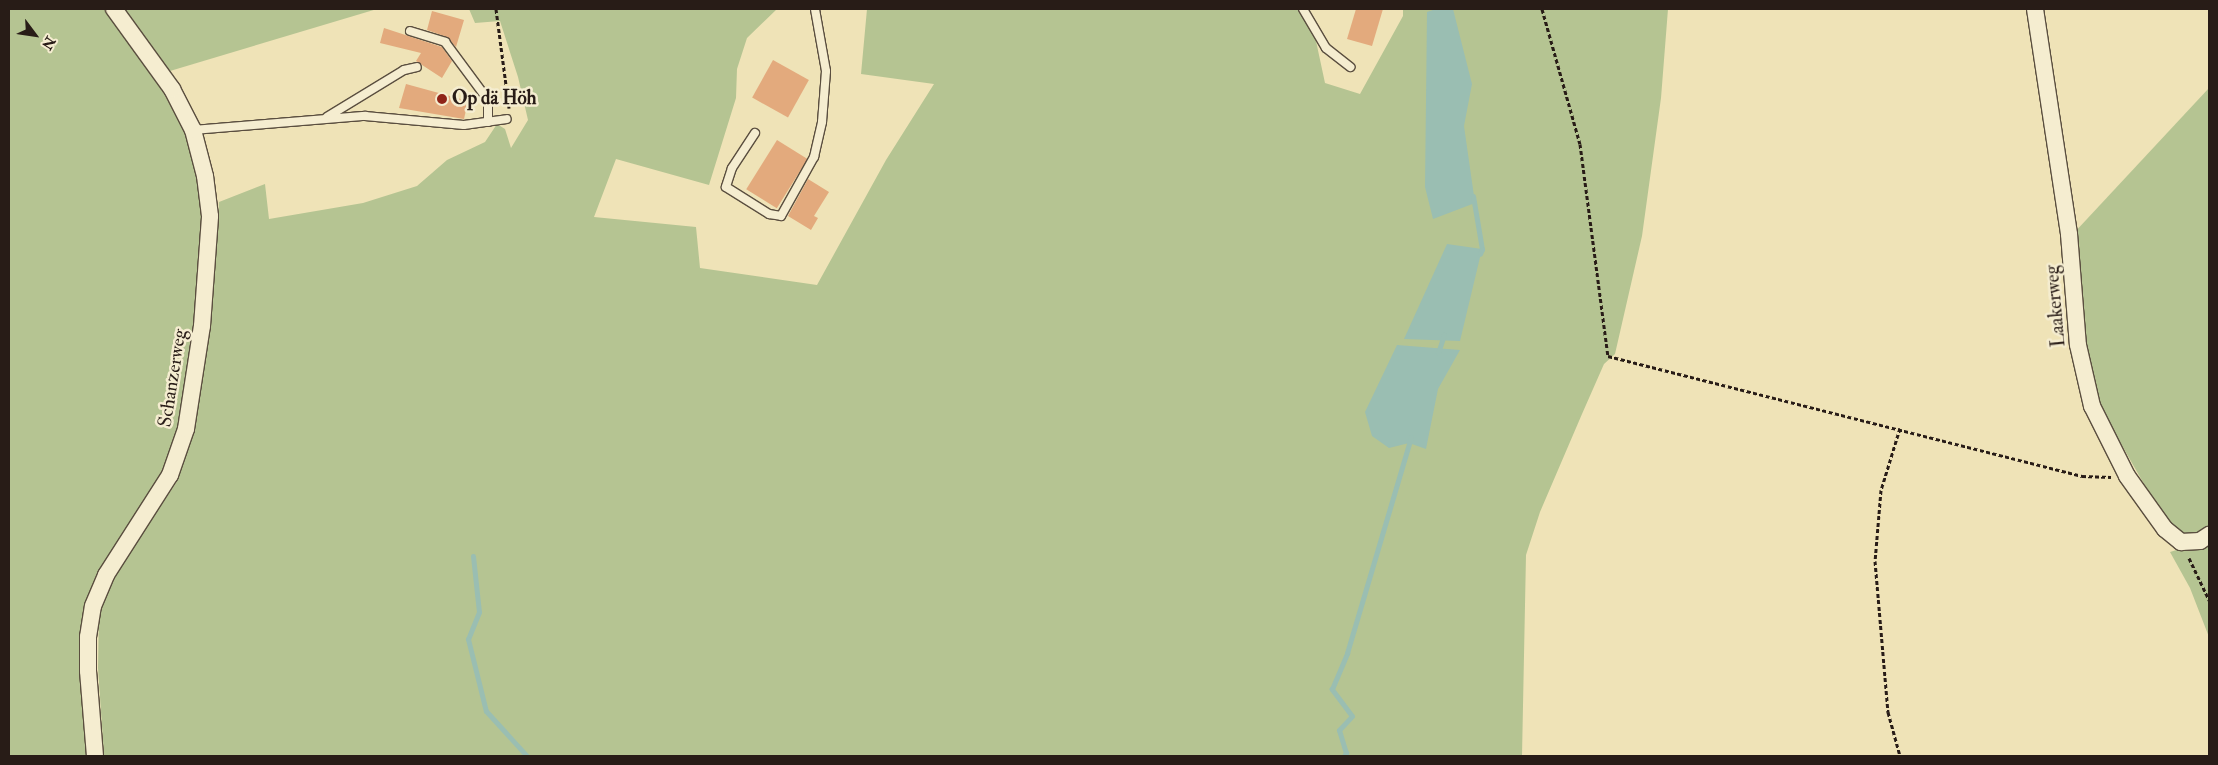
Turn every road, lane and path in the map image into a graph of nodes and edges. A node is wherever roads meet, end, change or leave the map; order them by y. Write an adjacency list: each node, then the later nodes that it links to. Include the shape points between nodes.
1 (114, 9): 13 (street, Schanzerweg, via 172,89)
2 (496, 9): 11 (path, via 510,102)
3 (815, 9): 14 (lane, via 826,71 822,122 814,157 781,216 769,214 726,187 732,168)
4 (1303, 9): 9 (lane, via 1326,48)
5 (1542, 9): 15 (path, via 1580,144 1608,356 1621,362)
6 (2035, 9): 16 (street, Laakerweg, via 2070,234 2078,344 2092,406)
7 (410, 31): 12 (lane, via 446,42 488,100)
8 (417, 67): 10 (lane, via 404,70)
9 (1350, 67)
10 (325, 118): 12 (lane, via 366,116 464,125); 13 (lane)
11 (507, 119): 12 (lane)
12 (488, 122)
13 (193, 130): 20 (street, Schanzerweg, via 205,176 210,216 202,326 188,420 170,475 106,575 93,606 88,637 88,671)
14 (755, 133)
15 (1900, 428): 16 (path, via 2082,476); 21 (path, via 1881,490 1875,562 1888,712)
16 (2127, 476): 18 (street, Laakerweg, via 2164,529)
17 (2209, 535): 18 (street, via 2200,541)
18 (2181, 542): 19 (path)
19 (2209, 600)
20 (95, 756)
21 (1900, 756)

